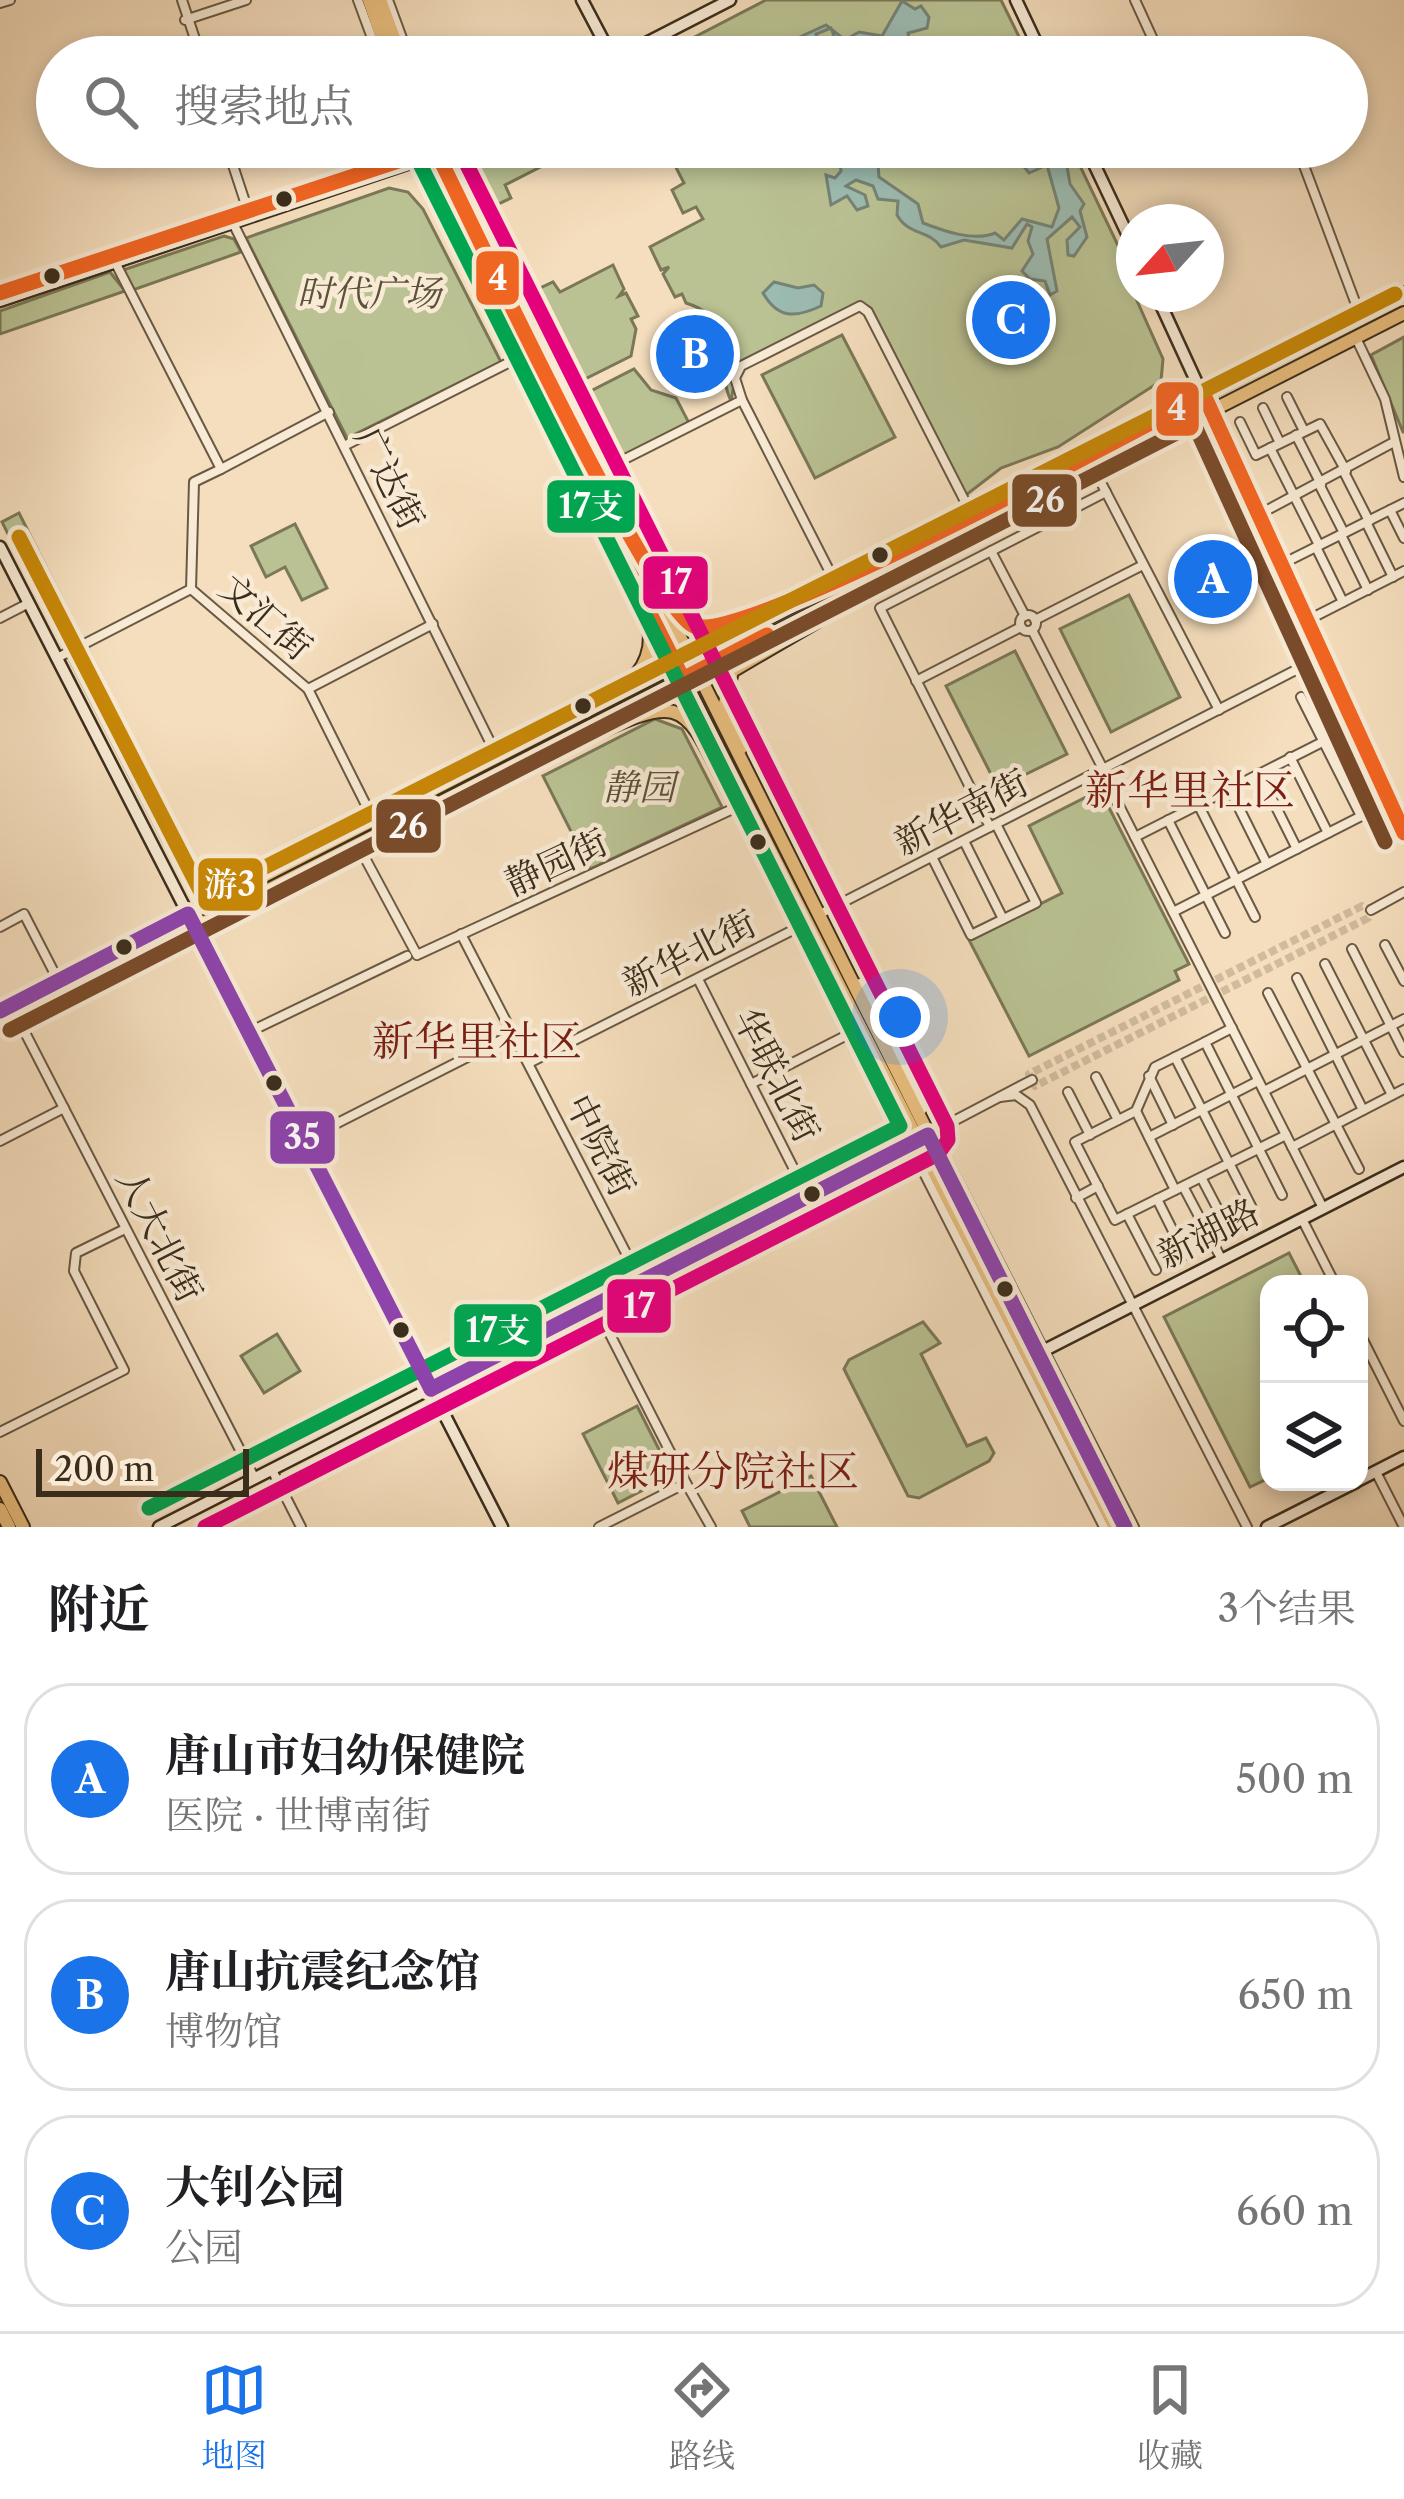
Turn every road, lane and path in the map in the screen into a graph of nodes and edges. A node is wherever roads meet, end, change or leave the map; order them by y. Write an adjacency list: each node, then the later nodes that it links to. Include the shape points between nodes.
1 (10, 0): 11 (street)
2 (180, 0): 12 (street)
3 (245, 0): 12 (street)
4 (358, 0): 14 (street)
5 (369, 0): 15 (main road)
6 (384, 0): 16 (main road)
7 (582, 0): 17 (street)
8 (730, 0): 18 (street)
9 (1016, 0): 19 (street)
10 (1135, 0): 20 (street)
11 (0, 4)
12 (187, 20): 13 (street)
13 (192, 36)
14 (371, 36)
15 (382, 36)
16 (397, 36)
17 (603, 36)
18 (657, 36)
19 (1033, 36)
20 (1151, 36)
21 (236, 168): 28 (street)
22 (376, 168): 28 (street)
23 (437, 168): 37 (main road)
24 (439, 168): 53 (main road)
25 (1096, 168): 27 (street)
26 (1305, 168): 35 (street)
27 (1116, 210)
28 (251, 213): 29 (street); 32 (street)
29 (233, 223): 30 (street); 43 (street, 广达街)
30 (115, 262): 32 (street); 50 (street)
31 (1404, 293): 35 (main road)
32 (0, 297)
33 (1165, 312): 38 (street)
34 (1404, 313): 36 (main road)
35 (1360, 315): 38 (main road)
36 (1356, 337): 42 (main road); 46 (street, via 1385,399)
37 (520, 358): 48 (street); 69 (main road)
38 (1204, 395): 42 (street); 60 (main road)
39 (1287, 397): 45 (street)
40 (742, 400): 53 (street); 60 (street, via 735,378 741,365 865,308); 75 (street)
41 (1263, 408): 47 (street)
42 (1207, 411): 51 (main road); 61 (street)
43 (329, 412): 48 (street, 广达街); 50 (street)
44 (1240, 422): 49 (street, via 1256,455)
45 (1300, 433): 47 (street); 52 (street, via 1322,426); 55 (street)
46 (1394, 442): 52 (street); 54 (street)
47 (1280, 443): 49 (street)
48 (344, 446): 84 (street, 广达街)
49 (1270, 448): 57 (street)
50 (221, 469): 76 (street, 文汇街, via 194,482)
51 (1094, 469): 56 (street); 78 (main road)
52 (1345, 471): 55 (street); 62 (street)
53 (596, 473): 64 (main road)
54 (1404, 477)
55 (1320, 484): 57 (street); 63 (street)
56 (1106, 492): 68 (street); 70 (street)
57 (1294, 497): 61 (street); 66 (street)
58 (1404, 503): 59 (street)
59 (1390, 510): 62 (street); 65 (street)
60 (972, 515): 73 (main road)
61 (1256, 516): 71 (street)
62 (1367, 522): 63 (street); 74 (street)
63 (1342, 534): 66 (street); 77 (street)
64 (626, 535): 75 (main road, via 650,559 675,613 705,631); 87 (main road)
65 (1404, 538)
66 (1317, 546): 71 (street); 79 (street)
67 (0, 548): 80 (street)
68 (991, 551): 83 (street); 88 (street, via 880,608)
69 (624, 561): 87 (main road); 93 (main road, via 651,633 643,668)
70 (1143, 566): 83 (street); 91 (street)
71 (1279, 566): 82 (street)
72 (1404, 571): 74 (street)
73 (854, 574): 75 (main road); 87 (main road)
74 (1393, 577): 77 (street)
75 (833, 578)
76 (191, 589): 86 (street); 89 (street, 文汇街)
77 (1368, 590): 79 (street)
78 (841, 597): 87 (main road); 97 (main road, via 816,622 732,671 724,708)
79 (1343, 602): 82 (street)
80 (29, 603): 81 (street); 86 (street)
81 (0, 618)
82 (1304, 622): 85 (street)
83 (1029, 623): 88 (street); 99 (street)
84 (433, 624): 89 (street); 96 (street, 广达街)
85 (1321, 657): 91 (street, 新华南街); 92 (street)
86 (57, 658): 126 (street)
87 (686, 669): 93 (main road); 98 (main road); 102 (main road); 107 (main road)
88 (916, 681): 110 (street)
89 (308, 689): 109 (street, 文汇街)
90 (1300, 697): 94 (street)
91 (1219, 710): 99 (street, 新华南街)
92 (1354, 726): 94 (street); 103 (street)
93 (532, 738): 96 (main road)
94 (1323, 741): 95 (street); 106 (street)
95 (1290, 757): 100 (street); 111 (street)
96 (498, 758): 109 (main road)
97 (747, 761): 102 (main road); 127 (street)
98 (520, 765): 105 (main road, via 664,707 695,726); 115 (main road)
99 (1102, 770): 110 (street, 新华南街); 113 (street)
100 (1259, 773): 101 (street); 116 (street)
101 (1229, 788): 104 (street); 118 (street)
102 (752, 789): 127 (main road)
103 (1389, 802): 106 (street); 112 (street)
104 (1198, 804): 108 (street); 119 (street)
105 (737, 806): 107 (main road); 127 (street); 130 (street, 静园街)
106 (1361, 816): 111 (street)
107 (754, 818): 127 (main road)
108 (1168, 820): 113 (street); 121 (street)
109 (374, 821): 126 (main road)
110 (993, 825): 114 (street, 新华南街); 125 (street, via 1036,903)
111 (1328, 833): 116 (street)
112 (1404, 833)
113 (1135, 837): 123 (street)
114 (964, 841): 117 (street, 新华南街); 125 (street)
115 (358, 844): 126 (main road); 130 (street, via 413,953)
116 (1297, 849): 118 (street)
117 (932, 857): 125 (street, via 971,935); 127 (street, 新华南街)
118 (1267, 864): 119 (street)
119 (1236, 880): 121 (street); 124 (street)
120 (1404, 892): 122 (street)
121 (1206, 895): 123 (street); 129 (street)
122 (1371, 910)
123 (1173, 912): 145 (street)
124 (1255, 917)
125 (1003, 919)
126 (192, 920): 137 (main road); 141 (main road); 146 (street)
127 (812, 920): 136 (street, 新华北街); 147 (street); 176 (main road)
128 (0, 927): 137 (street, via 24,914)
129 (1225, 933)
130 (461, 934): 148 (street, 中院街)
131 (1385, 944): 138 (street)
132 (1352, 949): 144 (street)
133 (407, 956): 146 (street)
134 (1325, 964): 149 (street)
135 (1297, 978): 152 (street)
136 (698, 979): 154 (street, 新华北街); 160 (street, 华联北街)
137 (58, 981): 140 (main road)
138 (1404, 981)
139 (1268, 993): 155 (street)
140 (0, 1011)
141 (17, 1016): 143 (main road); 167 (street, 人大北街)
142 (1404, 1019): 144 (street)
143 (0, 1025)
144 (1391, 1026): 149 (street); 151 (street)
145 (1232, 1028): 150 (street); 159 (street)
146 (249, 1032): 178 (street)
147 (853, 1032): 160 (street); 176 (street, via 894,1114)
148 (514, 1034): 154 (street, 中院街); 178 (street)
149 (1364, 1040): 152 (street); 165 (street)
150 (1204, 1042): 153 (street); 164 (street)
151 (1404, 1052)
152 (1335, 1054): 155 (street); 169 (street)
153 (1175, 1057): 156 (street); 168 (street)
154 (529, 1063): 202 (street, 中院街)
155 (1307, 1069): 162 (street); 173 (street)
156 (1149, 1076): 170 (street); 172 (street)
157 (1096, 1077): 171 (street)
158 (1033, 1080): 166 (street)
159 (1258, 1081): 162 (street); 164 (street)
160 (751, 1084): 188 (street, 华联北街)
161 (1404, 1089): 165 (street)
162 (1264, 1091): 175 (street)
163 (1068, 1092): 174 (street)
164 (1232, 1095): 168 (street); 181 (street)
165 (1392, 1095): 169 (street)
166 (1000, 1097): 176 (street); 190 (street, via 1016,1095 1030,1105)
167 (64, 1108): 179 (street); 197 (street, 人大北街)
168 (1202, 1110): 172 (street); 182 (street)
169 (1363, 1110): 173 (street)
170 (1136, 1111): 171 (street); 177 (street)
171 (1118, 1120): 174 (street)
172 (1173, 1125): 177 (street)
173 (1336, 1125): 180 (street); 184 (street)
174 (1090, 1135): 186 (street, via 1076,1142)
175 (1286, 1135): 180 (street); 181 (street)
176 (924, 1137): 188 (street); 206 (main road); 226 (street, via 925,1175); 227 (main road)
177 (1149, 1137): 187 (street)
178 (304, 1140): 207 (street)
179 (0, 1141)
180 (1292, 1147): 192 (street)
181 (1259, 1149): 182 (street); 189 (street)
182 (1230, 1165): 185 (street); 193 (street)
183 (1404, 1167): 192 (street, 新湖路)
184 (1359, 1169)
185 (1202, 1179): 187 (street); 196 (street)
186 (1098, 1186): 190 (street); 194 (street, via 1115,1220)
187 (1180, 1189): 191 (street); 199 (street)
188 (807, 1195): 202 (street)
189 (1282, 1195)
190 (1076, 1198): 204 (street)
191 (1156, 1199): 194 (street); 198 (street)
192 (1323, 1208): 195 (street, 新湖路)
193 (1253, 1210)
194 (1127, 1214): 200 (street)
195 (1302, 1219): 199 (street, 新湖路); 201 (street)
196 (1225, 1223)
197 (126, 1228): 209 (street, via 76,1253 74,1270 124,1370); 214 (street, 人大北街)
198 (1185, 1255)
199 (1222, 1260): 204 (street, 新湖路)
200 (1156, 1270)
201 (1330, 1275)
202 (641, 1282): 203 (street)
203 (595, 1305): 207 (street); 216 (street)
204 (1131, 1305): 206 (street, 新湖路); 229 (street)
205 (1368, 1348): 208 (street)
206 (1042, 1351): 228 (main road)
207 (431, 1389): 211 (street); 223 (street)
208 (1404, 1421)
209 (0, 1432)
210 (1404, 1457): 212 (street)
211 (272, 1470): 214 (street); 222 (street)
212 (1376, 1472): 213 (street); 231 (street)
213 (1368, 1476)
214 (254, 1479): 221 (street)
215 (0, 1483): 220 (main road)
216 (686, 1483): 224 (street); 225 (street)
217 (1337, 1491): 230 (street)
218 (0, 1509): 219 (main road)
219 (9, 1527)
220 (23, 1527)
221 (159, 1527)
222 (301, 1527)
223 (502, 1527)
224 (599, 1527)
225 (711, 1527)
226 (1105, 1527)
227 (1115, 1527)
228 (1130, 1527)
229 (1247, 1527)
230 (1267, 1527)
231 (1404, 1527)

